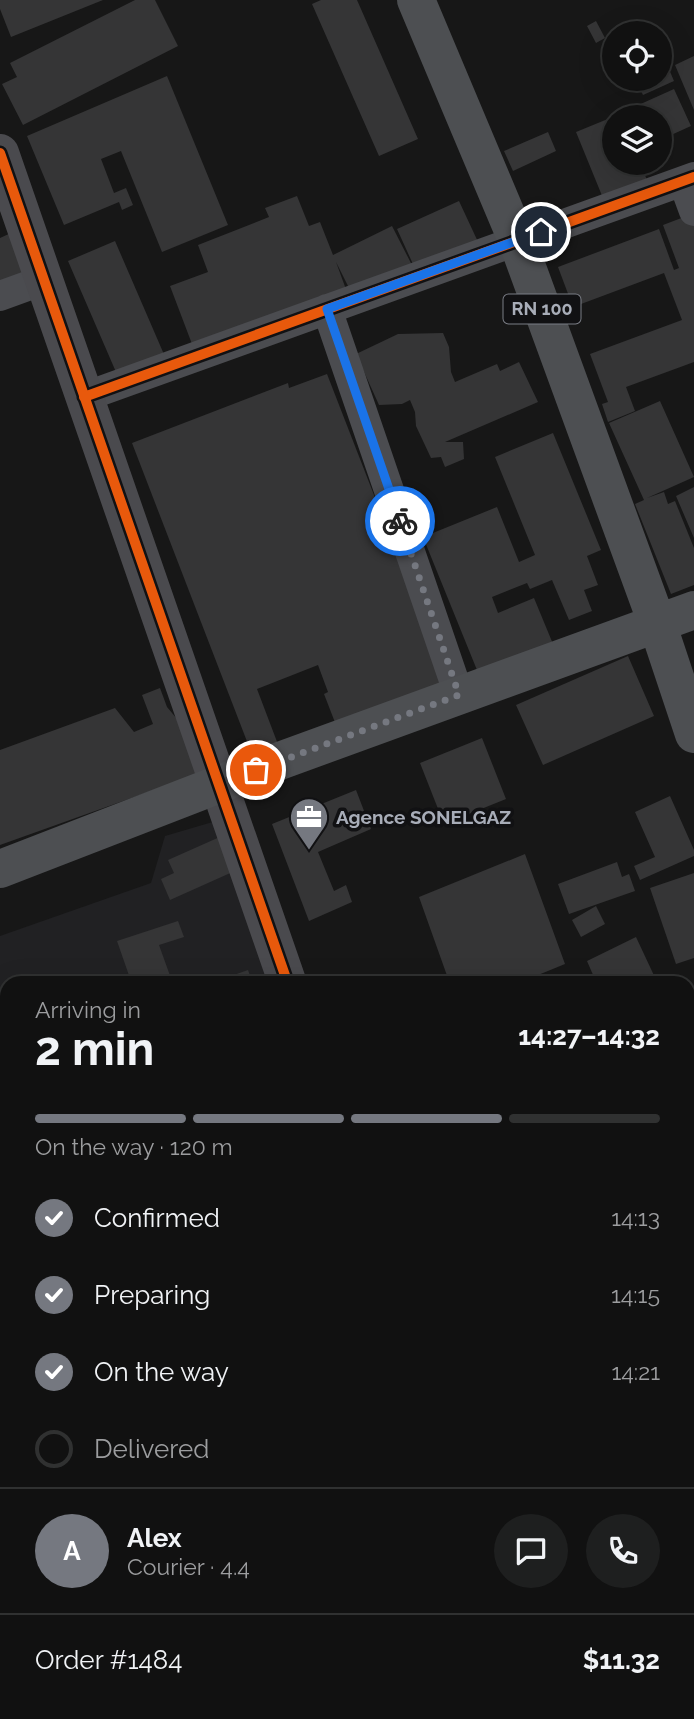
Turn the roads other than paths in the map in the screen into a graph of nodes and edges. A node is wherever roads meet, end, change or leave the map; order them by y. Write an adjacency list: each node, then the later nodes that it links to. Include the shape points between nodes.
1 (416, 0): 5 (main road, RN 100)
2 (0, 153): 6 (street)
3 (688, 179): 4 (street); 5 (street)
4 (694, 211)
5 (517, 240): 8 (street); 11 (main road, RN 100)
6 (44, 280): 7 (street); 9 (street)
7 (0, 296)
8 (327, 309): 9 (street); 12 (street)
9 (84, 397): 14 (street)
10 (694, 610): 11 (main road)
11 (657, 623): 12 (main road); 13 (main road, RN 100)
12 (459, 695): 14 (main road)
13 (694, 734)
14 (218, 785): 15 (main road); 16 (street)
15 (0, 869)
16 (285, 976)

